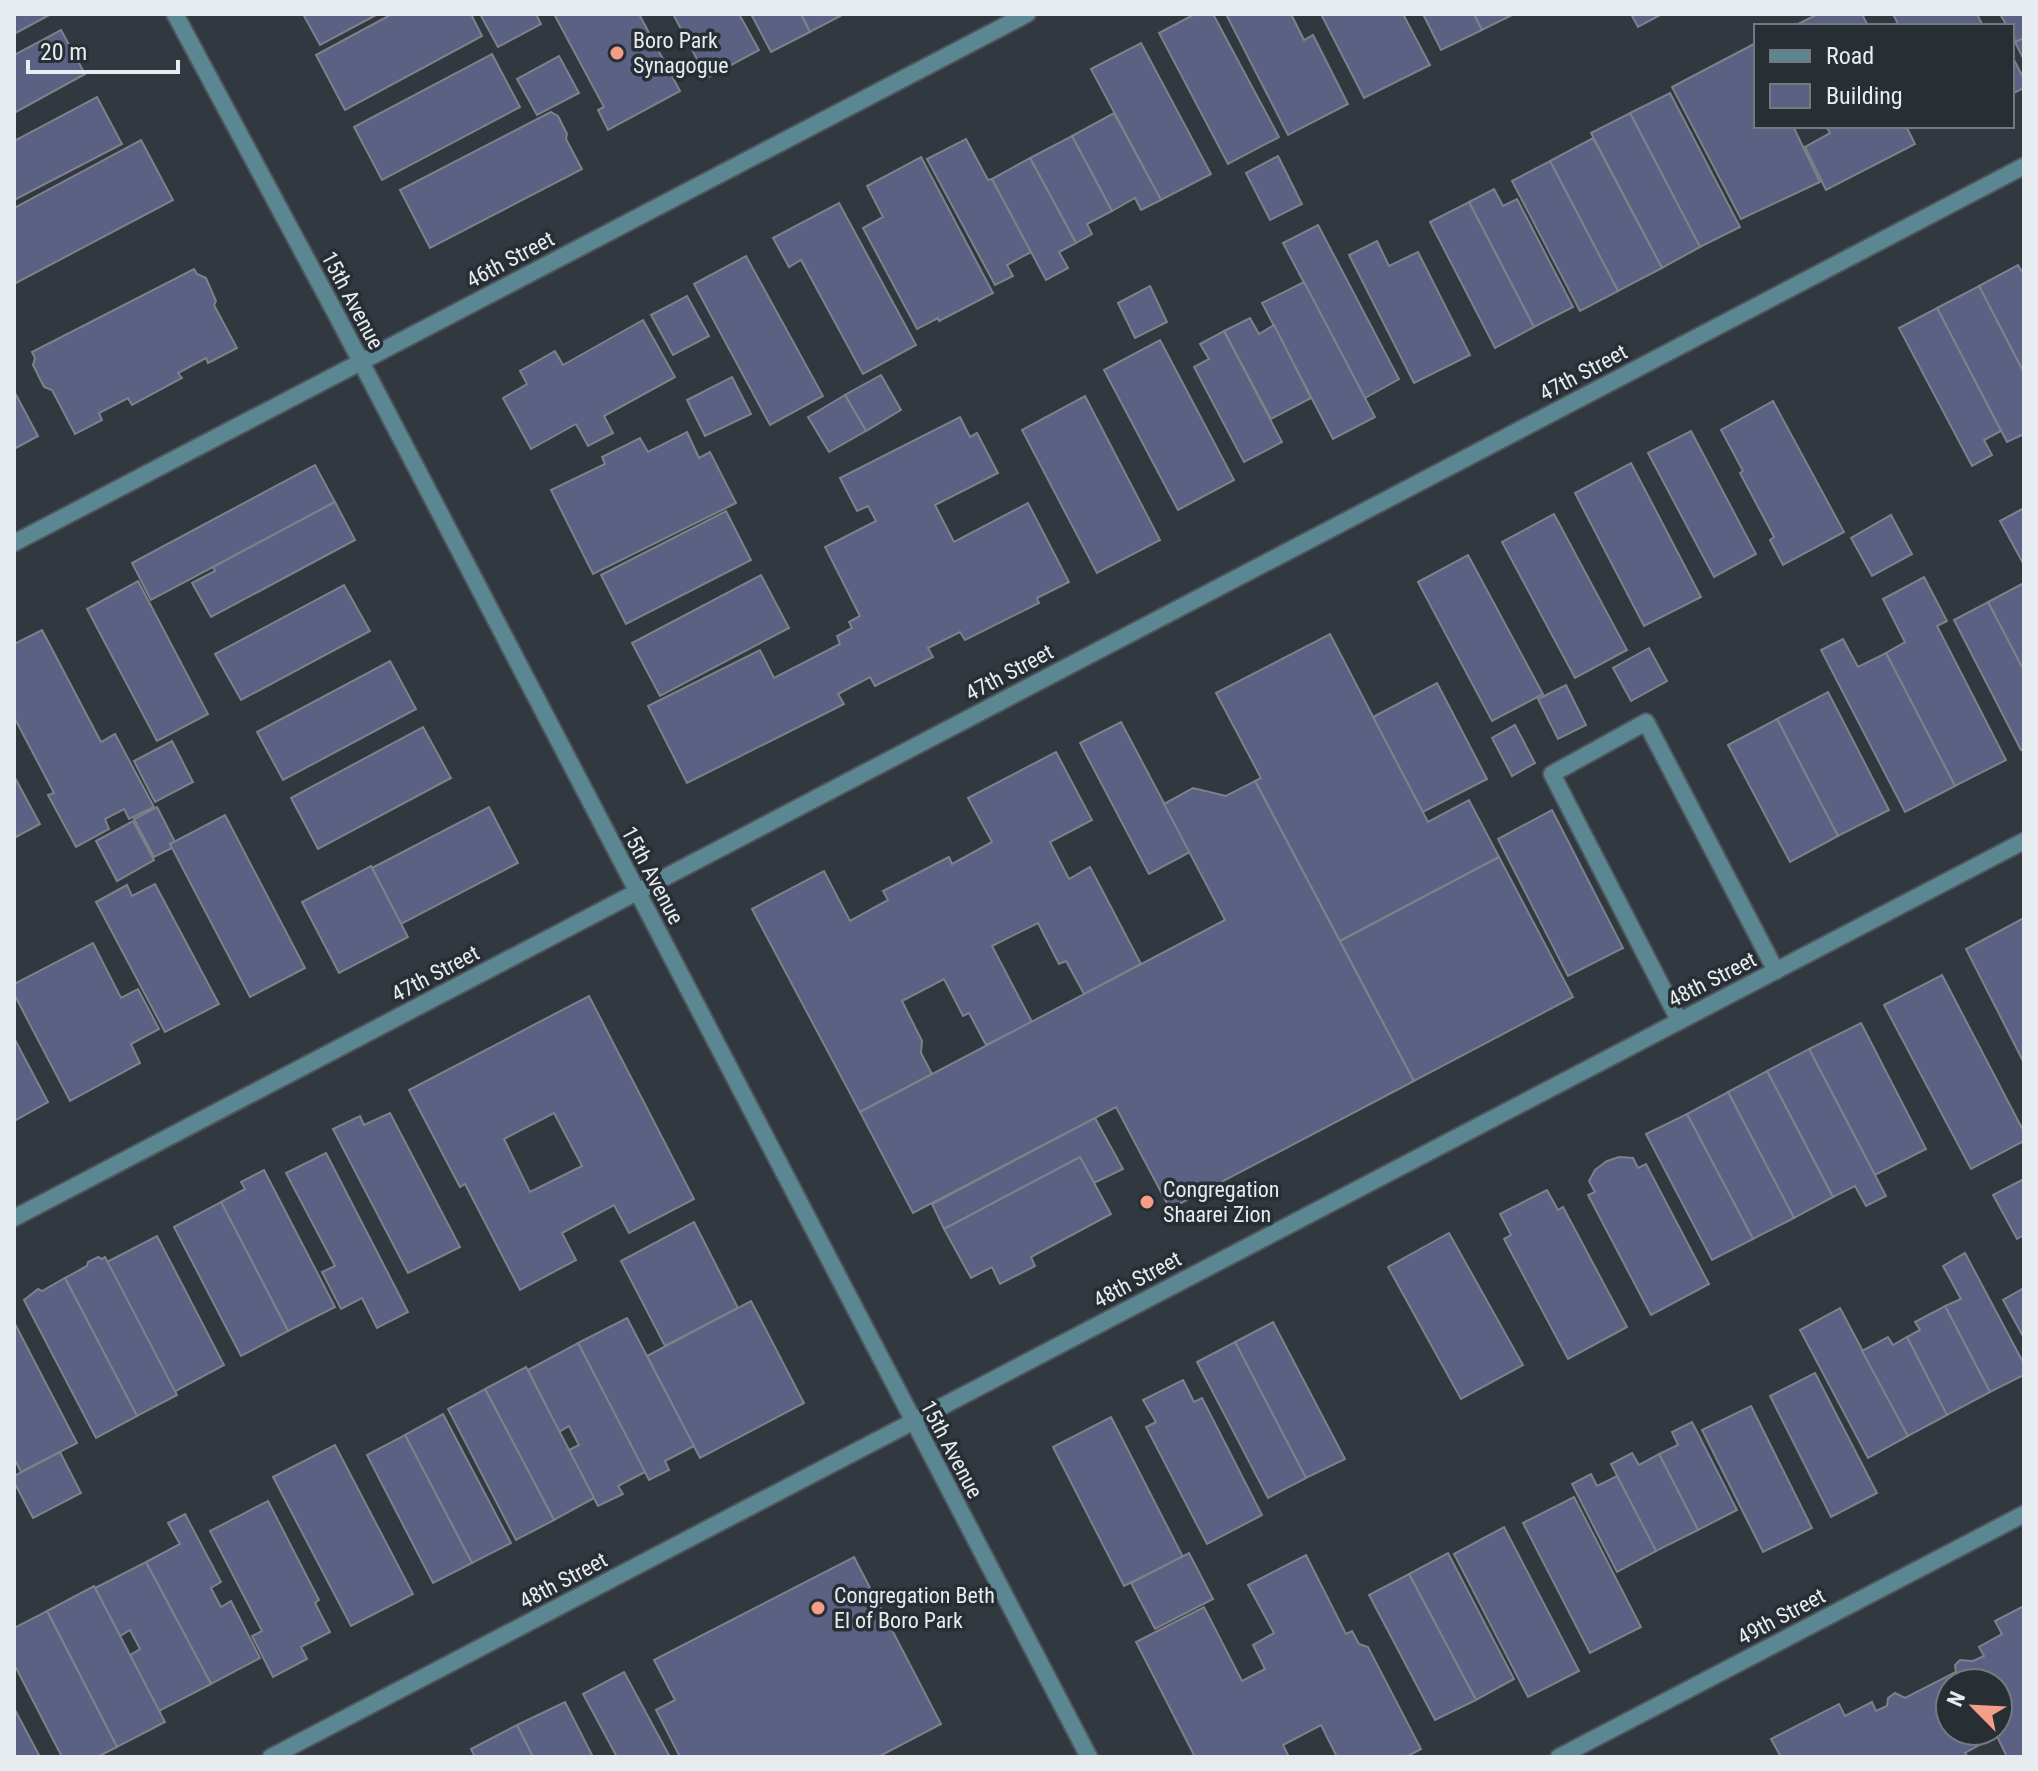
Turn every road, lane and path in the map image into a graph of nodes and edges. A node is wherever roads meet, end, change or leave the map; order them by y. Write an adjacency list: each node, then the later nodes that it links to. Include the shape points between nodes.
1 (175, 14): 4 (street, 15th Avenue)
2 (1027, 14): 4 (street, 46th Street)
3 (2024, 166): 7 (street, 47th Street)
4 (360, 362): 5 (street, 46th Street); 7 (street, 15th Avenue)
5 (14, 543)
6 (2024, 841): 8 (street, 48th Street)
7 (637, 892): 10 (street, 47th Street); 11 (street, 15th Avenue)
8 (1776, 971): 9 (street, 48th Street); 9 (street, via 1646,722 1552,774)
9 (1679, 1020): 11 (street, 48th Street)
10 (14, 1218)
11 (913, 1422): 13 (street, 48th Street); 14 (street, 15th Avenue)
12 (2024, 1514): 15 (street, 49th Street)
13 (271, 1757)
14 (1089, 1757)
15 (1559, 1757)

